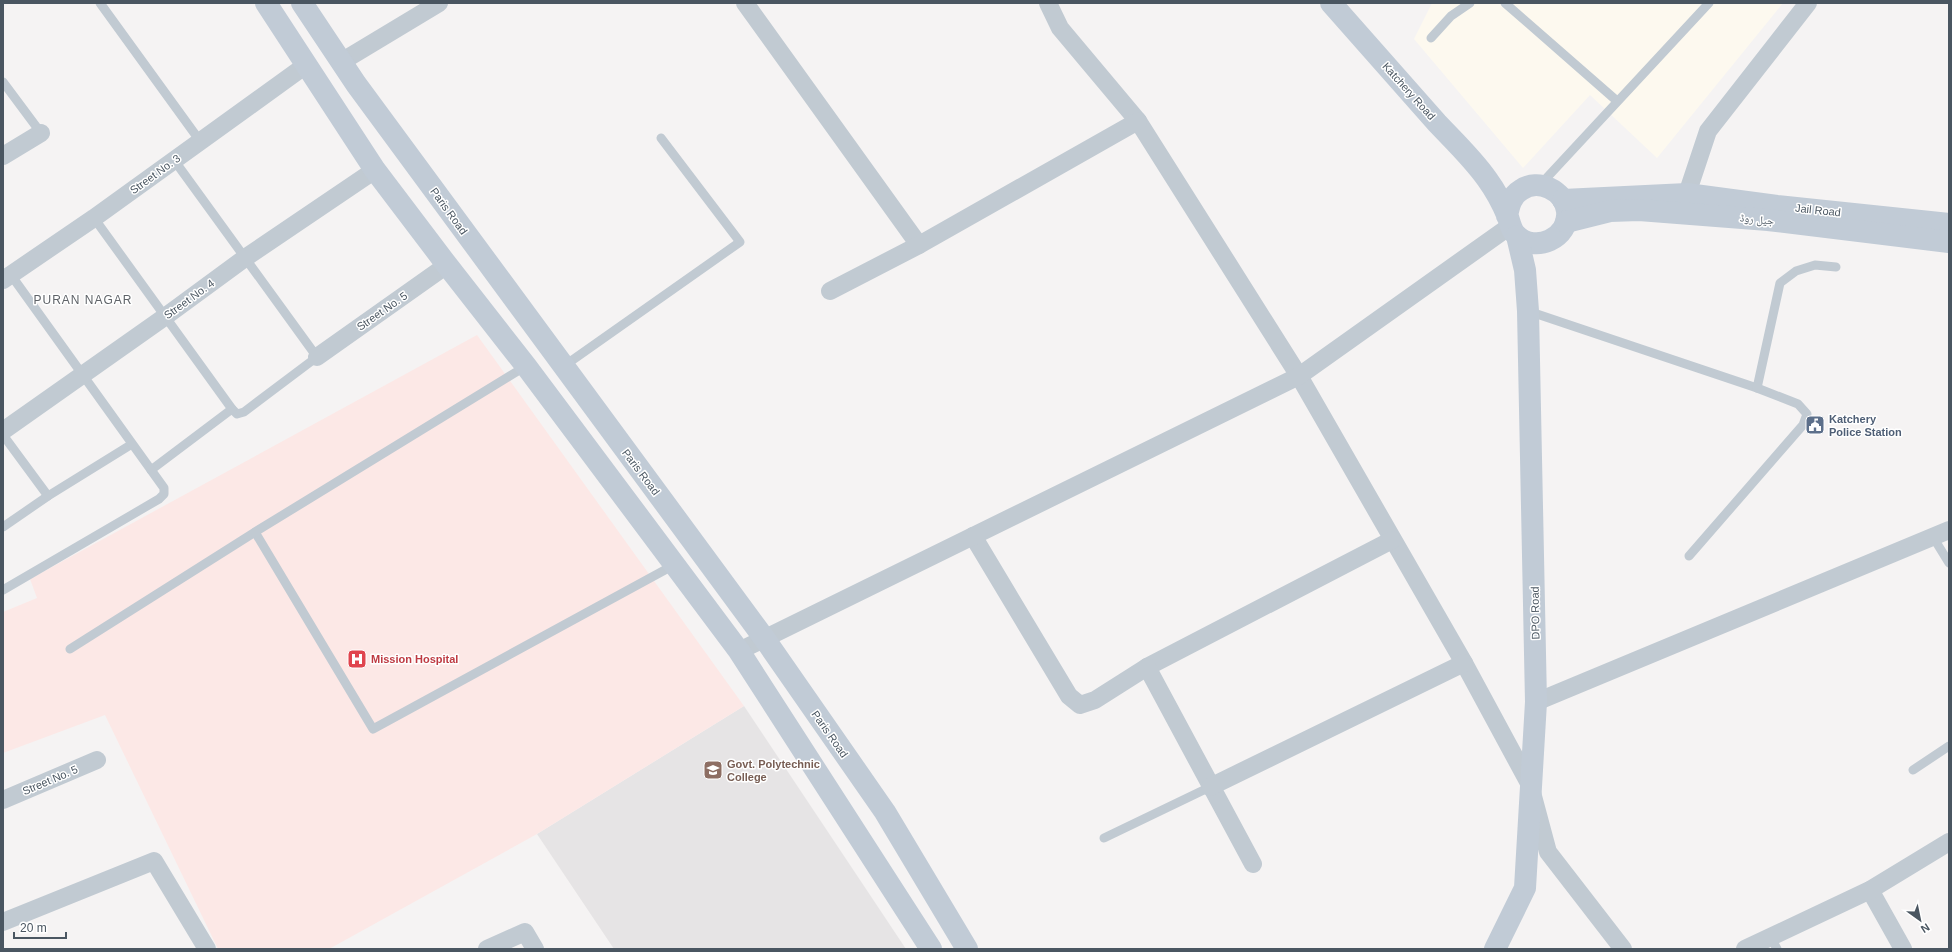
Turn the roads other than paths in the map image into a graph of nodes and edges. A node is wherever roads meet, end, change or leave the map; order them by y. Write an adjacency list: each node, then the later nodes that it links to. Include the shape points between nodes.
1 (100, 3): 20 (lane)
2 (266, 3): 14 (main road)
3 (302, 3): 13 (main road, Paris Road)
4 (440, 3): 13 (street)
5 (745, 3): 33 (street)
6 (1048, 3): 17 (street, via 1060,28)
7 (1331, 3): 28 (main road, Katchery Road, via 1488,179)
8 (1470, 3): 12 (lane, via 1452,16)
9 (1505, 3): 16 (lane)
10 (1709, 3): 16 (lane)
11 (1808, 3): 25 (street, via 1708,131)
12 (1431, 38)
13 (341, 62): 44 (main road, Paris Road)
14 (306, 65): 20 (street, Street No. 3); 23 (main road)
15 (3, 82): 18 (lane)
16 (1617, 102): 24 (lane)
17 (1138, 121): 33 (street); 46 (street)
18 (41, 133): 21 (street)
19 (661, 138): 44 (lane, via 740,242)
20 (200, 141): 22 (street, Street No. 3)
21 (3, 156)
22 (174, 160): 27 (street, Street No. 3); 34 (lane)
23 (375, 170): 34 (street, Street No. 4); 35 (main road)
24 (1540, 185): 26 (main road, via 1558,192); 28 (main road, via 1521,189)
25 (1687, 194): 26 (main road, Jail Road); 30 (main road, Jail Road)
26 (1563, 200): 29 (main road)
27 (94, 218): 38 (street, Street No. 3); 41 (lane)
28 (1512, 218): 32 (main road, via 1526,242); 37 (main road, DPO Road); 46 (street)
29 (1566, 222): 31 (main road, جیل روڈ, via 1610,211 1639,210 1768,220); 32 (main road, via 1560,234)
30 (1949, 224)
31 (1949, 242)
32 (1543, 243): 37 (main road)
33 (919, 245): 39 (street)
34 (245, 258): 41 (street, Street No. 4); 42 (lane)
35 (447, 265): 42 (street, Street No. 5); 43 (main road)
36 (1836, 268): 47 (lane, via 1815,265 1796,271 1780,283)
37 (1525, 270): 40 (main road, DPO Road)
38 (7, 278): 45 (lane)
39 (830, 291)
40 (1528, 311): 47 (lane); 68 (main road, DPO Road)
41 (166, 316): 45 (street, Street No. 4); 48 (lane)
42 (317, 357): 48 (lane, via 244,412 237,414)
43 (526, 366): 55 (lane); 61 (main road)
44 (563, 367): 63 (main road, Paris Road)
45 (83, 375): 49 (street, Street No. 4); 51 (lane)
46 (1299, 376): 57 (street); 58 (street)
47 (1756, 388): 59 (lane, via 1798,404 1807,414 1803,425)
48 (232, 410): 52 (lane)
49 (3, 431)
50 (3, 435): 53 (lane)
51 (132, 444): 52 (lane); 53 (lane)
52 (151, 470): 62 (lane, via 164,488 164,494 159,499)
53 (48, 496): 54 (lane)
54 (3, 527)
55 (255, 532): 61 (lane, via 373,728); 64 (lane)
56 (1941, 533): 60 (lane); 68 (street)
57 (973, 536): 63 (street); 67 (street, via 1074,701 1080,705 1095,700)
58 (1392, 540): 66 (street); 67 (street)
59 (1689, 556)
60 (1949, 563)
61 (674, 566): 65 (main road)
62 (3, 590)
63 (764, 638): 65 (street); 75 (main road, Paris Road)
64 (70, 649)
65 (739, 651): 76 (main road)
66 (1464, 663): 72 (street); 73 (street)
67 (1147, 667): 73 (street)
68 (1536, 702): 72 (main road, DPO Road)
69 (1949, 746): 71 (lane)
70 (97, 760): 74 (street, Street No. 5)
71 (1913, 770)
72 (1530, 785): 88 (main road, DPO Road, via 1525,888); 89 (street, via 1548,852)
73 (1210, 787): 77 (lane); 79 (street)
74 (3, 800)
75 (884, 812): 76 (main road); 87 (main road, Paris Road)
76 (855, 828): 86 (main road)
77 (1104, 838)
78 (1949, 842): 80 (street)
79 (1253, 864)
80 (1870, 890): 82 (street); 91 (street)
81 (3, 922): 83 (street, via 154,861)
82 (1774, 942): 90 (street)
83 (207, 949)
84 (487, 949): 85 (street, via 525,932)
85 (535, 949)
86 (931, 949)
87 (967, 949)
88 (1494, 949)
89 (1622, 949)
90 (1745, 949)
91 (1903, 949)

